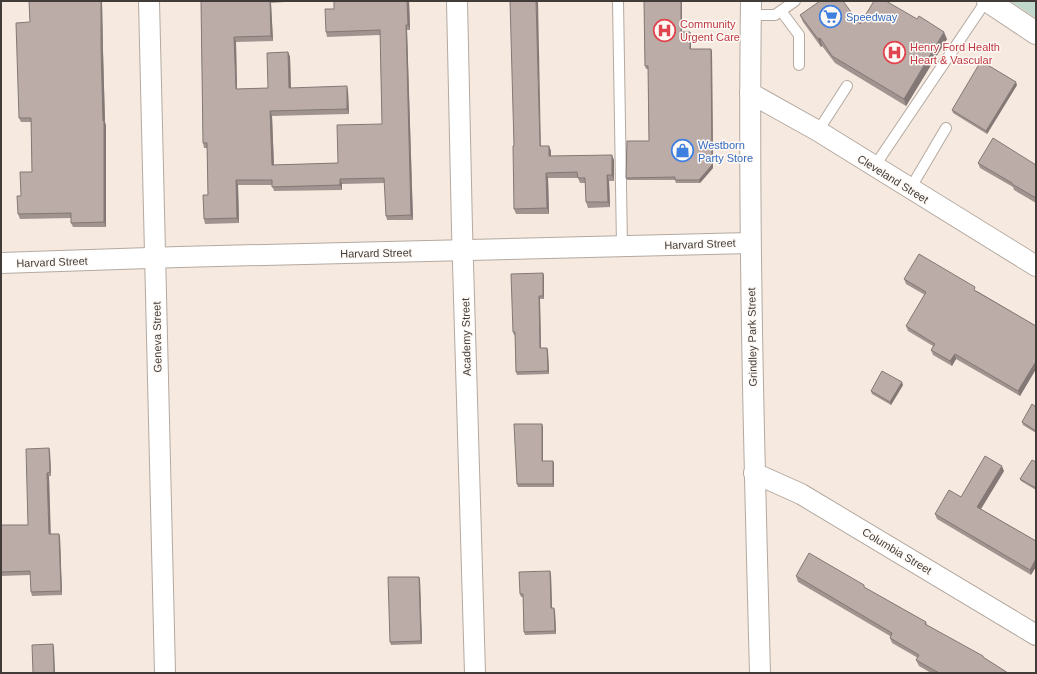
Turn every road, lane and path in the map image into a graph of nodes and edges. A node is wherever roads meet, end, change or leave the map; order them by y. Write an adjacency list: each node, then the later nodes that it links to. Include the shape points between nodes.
1 (149, 1): 19 (street, Geneva Street)
2 (457, 1): 18 (street, Academy Street)
3 (618, 1): 17 (lane)
4 (795, 1): 7 (lane)
5 (987, 1): 8 (main road); 14 (lane)
6 (750, 8): 7 (lane, via 775,15); 11 (street, Grindley Park Street)
7 (781, 12): 9 (lane, via 799,35)
8 (1036, 33)
9 (799, 65)
10 (847, 86): 13 (lane)
11 (750, 93): 13 (street, Cleveland Street); 16 (street, Grindley Park Street)
12 (946, 128): 15 (lane)
13 (818, 132): 14 (street, Cleveland Street)
14 (874, 167): 15 (street, Cleveland Street)
15 (910, 189): 21 (street, Cleveland Street)
16 (750, 243): 17 (street, Harvard Street); 22 (street, Grindley Park Street)
17 (622, 246): 18 (street, Harvard Street)
18 (463, 251): 19 (street, Harvard Street); 25 (street, Academy Street)
19 (155, 259): 20 (street, Harvard Street); 24 (street, Geneva Street)
20 (1, 263)
21 (1036, 266)
22 (754, 473): 23 (street, Columbia Street, via 801,494); 26 (street, Grindley Park Street)
23 (1036, 635)
24 (165, 673)
25 (475, 673)
26 (760, 673)

